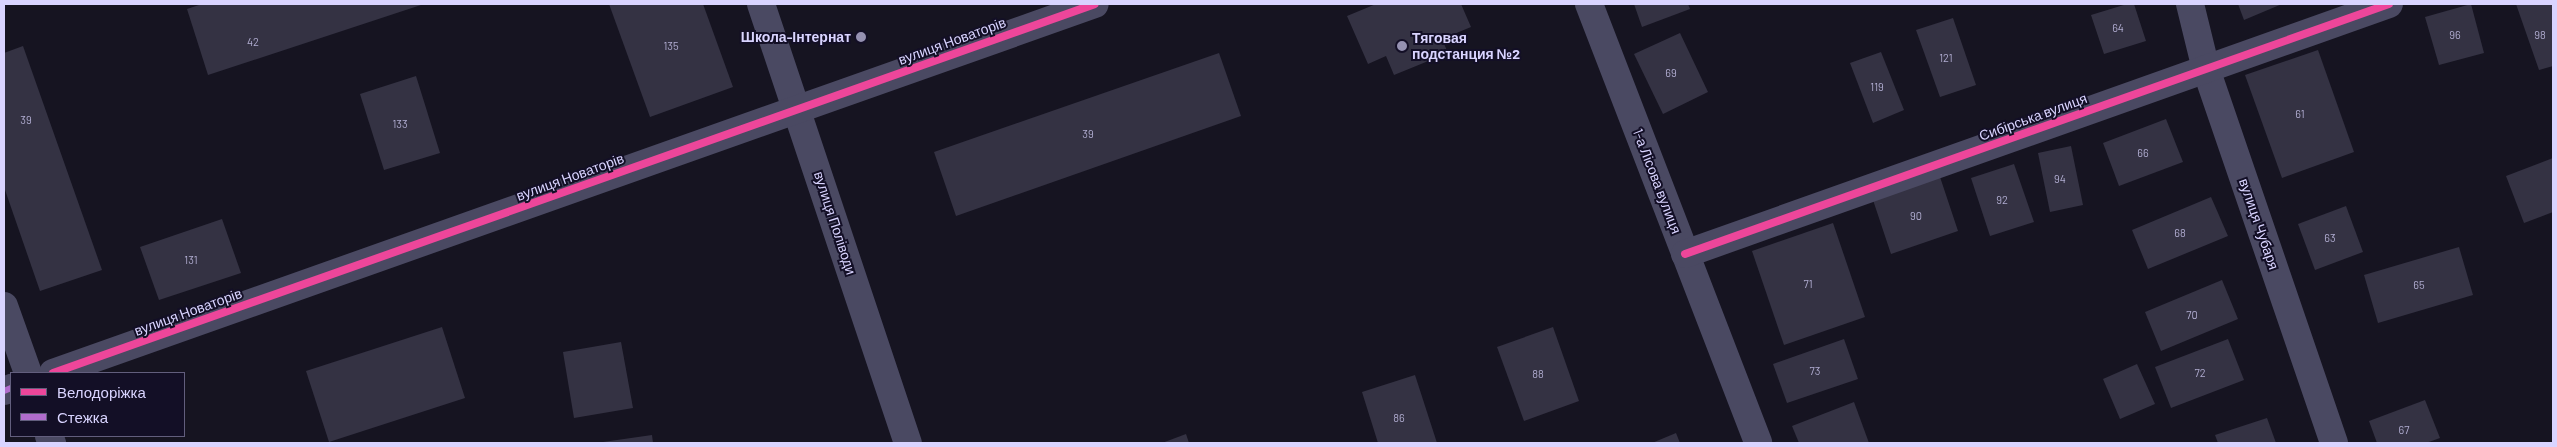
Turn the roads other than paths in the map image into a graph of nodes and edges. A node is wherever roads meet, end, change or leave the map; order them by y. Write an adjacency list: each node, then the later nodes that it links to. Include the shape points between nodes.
1 (761, 4): 7 (street, вулиця Поліводи)
2 (1096, 4): 7 (street, вулиця Новаторів)
3 (1590, 4): 8 (street, 1-а Лісова вулиця)
4 (2190, 4): 6 (street, вулиця Чубаря)
5 (2389, 4): 6 (street, Сибірська вулиця)
6 (2206, 69): 8 (street, Сибірська вулиця); 14 (street, вулиця Чубаря)
7 (798, 109): 11 (street, вулиця Новаторів); 12 (street, вулиця Поліводи)
8 (1685, 254): 13 (street, 1-а Лісова вулиця)
9 (4, 306): 10 (street)
10 (28, 372)
11 (56, 372)
12 (908, 443)
13 (1758, 443)
14 (2334, 443)

